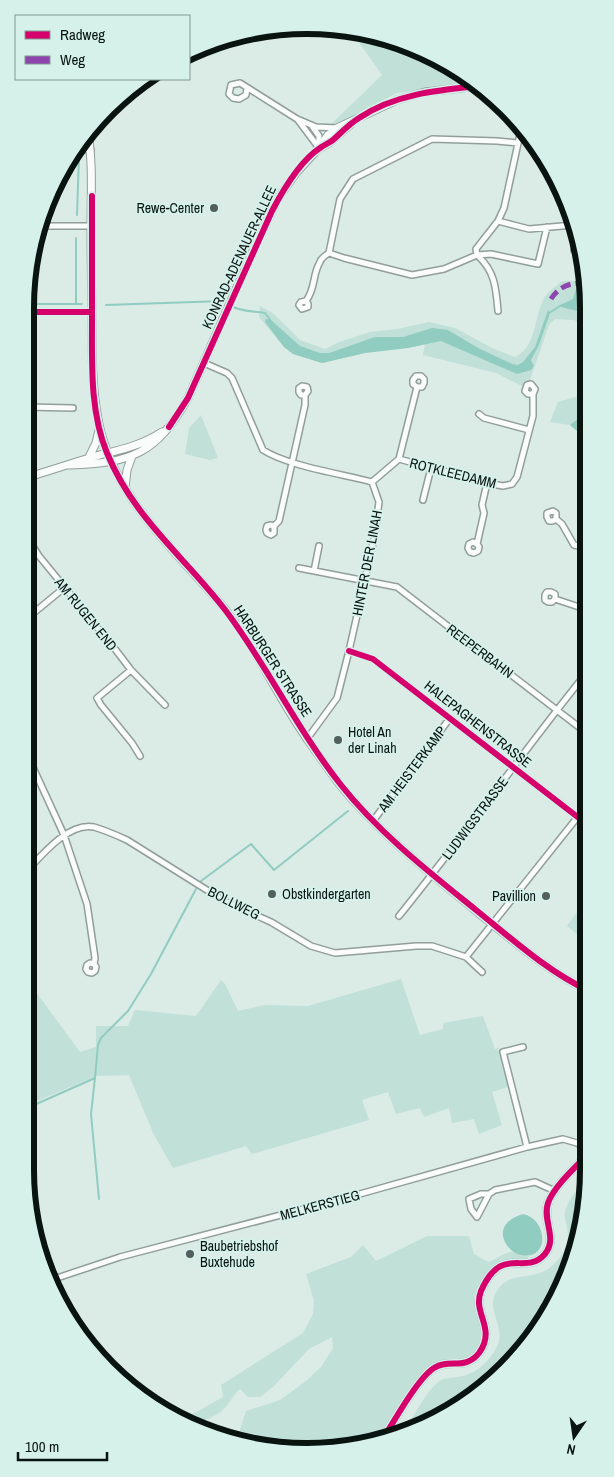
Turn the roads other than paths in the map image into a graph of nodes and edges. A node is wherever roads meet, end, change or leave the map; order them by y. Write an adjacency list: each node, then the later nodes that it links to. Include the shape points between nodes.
1 (469, 87): 5 (street, KONRAD-ADENAUER-ALLEE, via 410,96)
2 (247, 88): 3 (street); 4 (street); 4 (street, via 236,83 229,91 235,99)
3 (258, 94): 4 (street); 6 (street)
4 (246, 95)
5 (359, 117): 8 (street, KONRAD-ADENAUER-ALLEE); 12 (street, KONRAD-ADENAUER-ALLEE)
6 (297, 119): 7 (street); 12 (street)
7 (312, 126): 8 (street); 12 (street, via 319,136)
8 (337, 128): 12 (street, KONRAD-ADENAUER-ALLEE)
9 (520, 136): 11 (street)
10 (90, 142): 14 (street, HARBURGER STRASSE)
11 (518, 143): 15 (street, via 504,208); 20 (street, via 432,139 353,179 340,199)
12 (319, 148): 26 (street, KONRAD-ADENAUER-ALLEE, via 277,200)
13 (84, 149): 14 (street)
14 (91, 150): 18 (street, HARBURGER STRASSE)
15 (498, 221): 19 (street, via 529,228); 21 (street, via 476,249)
16 (568, 225): 19 (street)
17 (46, 226): 18 (street)
18 (91, 226): 25 (street, HARBURGER STRASSE)
19 (547, 227): 21 (street, via 538,264 491,254)
20 (328, 253): 21 (street, via 412,275 444,269); 22 (street, via 320,261 312,294)
21 (477, 255): 23 (street, via 494,277)
22 (306, 301)
23 (498, 311)
24 (34, 312): 25 (street)
25 (92, 312): 33 (street, HARBURGER STRASSE, via 92,368)
26 (204, 363): 34 (street, KONRAD-ADENAUER-ALLEE, via 188,398); 41 (street, via 232,378 263,450)
27 (417, 387): 39 (street)
28 (532, 394): 35 (street, via 534,416)
29 (305, 395): 41 (street)
30 (34, 406): 31 (street)
31 (73, 408)
32 (479, 414): 35 (street)
33 (99, 425): 36 (street, HARBURGER STRASSE); 38 (street, via 96,444)
34 (169, 427): 36 (street, KONRAD-ADENAUER-ALLEE, via 142,444); 37 (street, KONRAD-ADENAUER-ALLEE, via 154,444)
35 (529, 430): 46 (street, ROTKLEEDAMM, via 517,477 512,484)
36 (107, 453): 38 (street, KONRAD-ADENAUER-ALLEE); 40 (street, HARBURGER STRASSE)
37 (132, 456): 40 (street, KONRAD-ADENAUER-ALLEE); 47 (street)
38 (88, 459): 42 (street, KONRAD-ADENAUER-ALLEE)
39 (399, 459): 43 (street, ROTKLEEDAMM); 45 (street, ROTKLEEDAMM)
40 (111, 462): 42 (street, KONRAD-ADENAUER-ALLEE); 47 (street, HARBURGER STRASSE)
41 (292, 462): 45 (street); 50 (street, via 279,521)
42 (69, 465): 44 (street)
43 (431, 468): 46 (street, ROTKLEEDAMM); 48 (street)
44 (34, 475)
45 (372, 482): 57 (street, HINTER DER LINAH, via 379,502)
46 (487, 483): 51 (street)
47 (125, 489): 69 (street, HARBURGER STRASSE, via 157,533 225,609)
48 (423, 500)
49 (556, 519): 53 (street, via 574,544)
50 (274, 526)
51 (477, 544)
52 (319, 546): 56 (street)
53 (580, 546)
54 (34, 548): 58 (street, AM RUGEN END)
55 (299, 568): 56 (street, REEPERBAHN)
56 (314, 571): 57 (street, REEPERBAHN)
57 (365, 580): 62 (street, HINTER DER LINAH); 66 (street, REEPERBAHN, via 397,587)
58 (64, 588): 61 (street); 63 (street, AM RUGEN END)
59 (555, 599): 60 (street)
60 (580, 607)
61 (34, 613)
62 (349, 651): 67 (street, HALEPAGHENSTRASSE, via 373,659); 69 (street, HINTER DER LINAH, via 337,698)
63 (131, 670): 65 (street, AM RUGEN END); 70 (street, via 97,698)
64 (580, 681): 66 (street, LUDWIGSTRASSE)
65 (165, 705)
66 (556, 710): 68 (street, REEPERBAHN); 71 (street, LUDWIGSTRASSE)
67 (450, 718): 71 (street, HALEPAGHENSTRASSE); 75 (street, AM HEISTERKAMP)
68 (580, 728)
69 (308, 739): 75 (street, HARBURGER STRASSE, via 342,786)
70 (140, 756)
71 (514, 767): 74 (street, HALEPAGHENSTRASSE); 78 (street, LUDWIGSTRASSE)
72 (34, 770): 76 (street)
73 (580, 814): 74 (street)
74 (578, 817): 80 (street)
75 (373, 820): 78 (street, HARBURGER STRASSE)
76 (64, 835): 77 (street, BOLLWEG); 81 (street, BOLLWEG, via 79,827 110,832 226,902 271,922 310,946 336,953 432,946); 82 (street, via 87,904)
77 (34, 864)
78 (432, 874): 79 (street, LUDWIGSTRASSE); 80 (street, HARBURGER STRASSE)
79 (399, 916)
80 (492, 924): 81 (street); 84 (street, HARBURGER STRASSE, via 556,973)
81 (466, 957): 83 (street, BOLLWEG)
82 (94, 964)
83 (482, 972)
84 (580, 986)
85 (523, 1047): 87 (street, via 503,1052)
86 (580, 1146): 87 (street, MELKERSTIEG, via 563,1139)
87 (527, 1148): 91 (street, MELKERSTIEG, via 120,1257)
88 (580, 1163): 89 (street)
89 (555, 1192): 90 (street, via 535,1182); 92 (street, via 546,1210 551,1242 546,1252 532,1262 503,1264 494,1270 481,1293 479,1310 486,1334 479,1352 468,1362 439,1365 428,1372)
90 (489, 1194): 90 (street, via 469,1199 476,1217)
91 (56, 1278)
92 (388, 1431)

